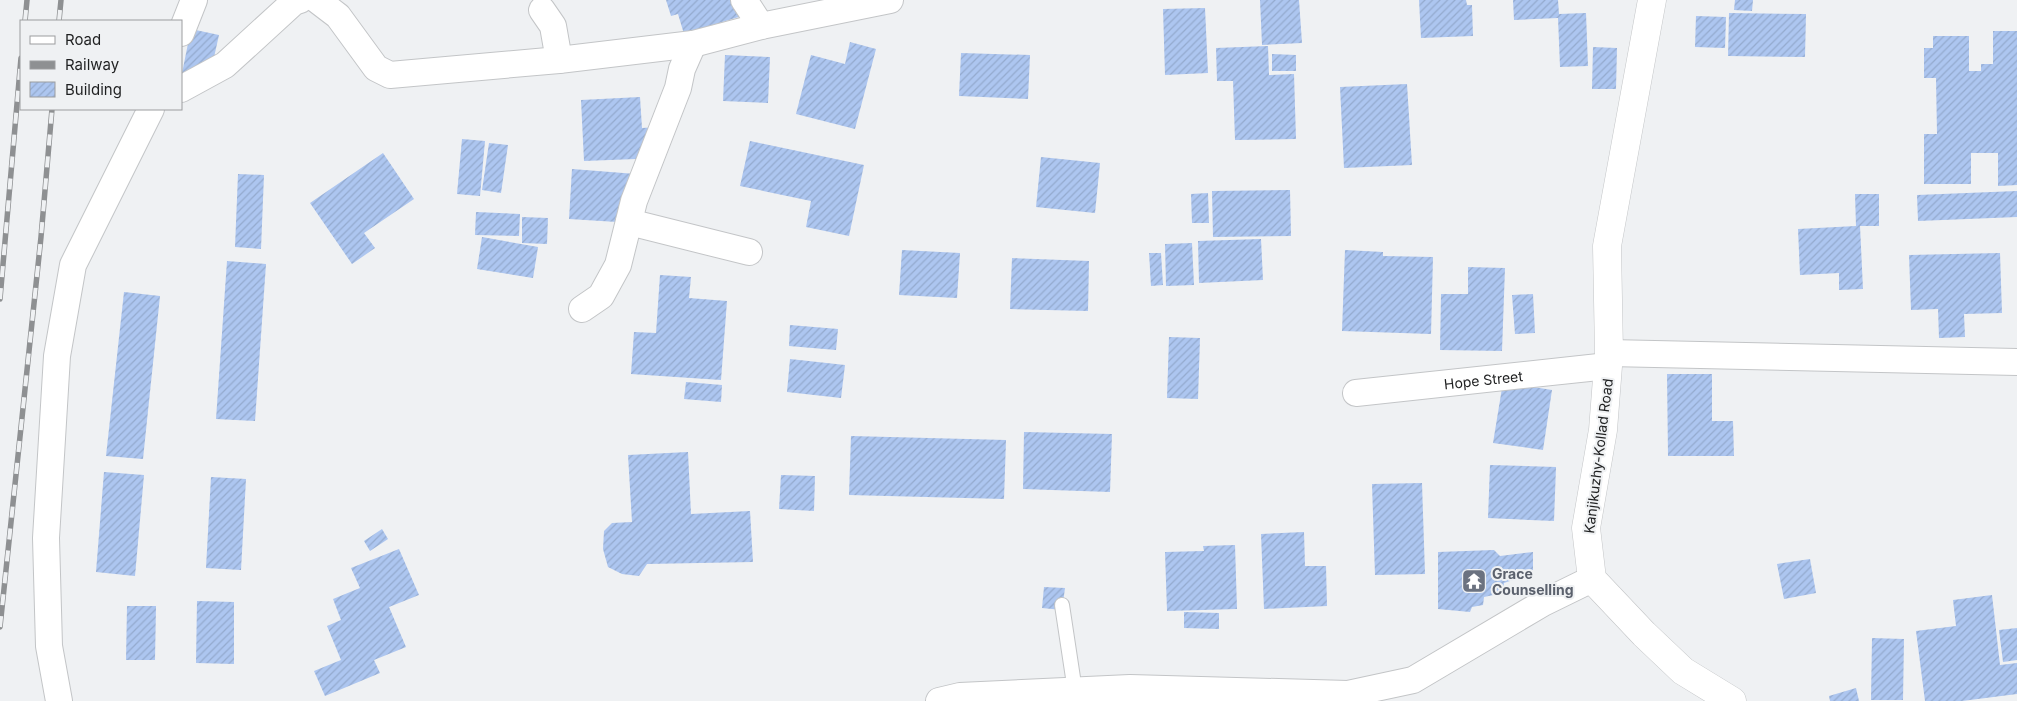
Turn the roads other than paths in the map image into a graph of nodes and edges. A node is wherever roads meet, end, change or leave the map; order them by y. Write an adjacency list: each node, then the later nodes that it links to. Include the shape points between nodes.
1 (194, 0): 9 (street)
2 (300, 0): 12 (street, via 225,65)
3 (317, 0): 11 (street, via 338,16 376,68 390,75)
4 (744, 0): 8 (street)
5 (890, 0): 8 (street)
6 (1652, 0): 17 (main road, Kanjikuzhy-Kollad Road, via 1607,246)
7 (542, 10): 11 (street, via 553,26)
8 (761, 26): 10 (street)
9 (182, 30)
10 (693, 44): 11 (street); 14 (street)
11 (559, 60)
12 (182, 88)
13 (150, 110): 23 (street, via 73,265 57,356 46,538 49,646)
14 (629, 222): 15 (street); 16 (street, via 618,265 601,296)
15 (748, 252)
16 (582, 309)
17 (1609, 360): 18 (street, Hope Street); 19 (street, Hope Street); 20 (main road, Kanjikuzhy-Kollad Road, via 1603,430 1586,528)
18 (2017, 362)
19 (1356, 392)
20 (1592, 579): 22 (street, via 1413,680 1348,694 1130,688); 25 (main road, via 1683,671)
21 (1062, 605): 22 (lane)
22 (1075, 691): 24 (street, via 960,696)
23 (59, 701)
24 (939, 701)
25 (1732, 701)

